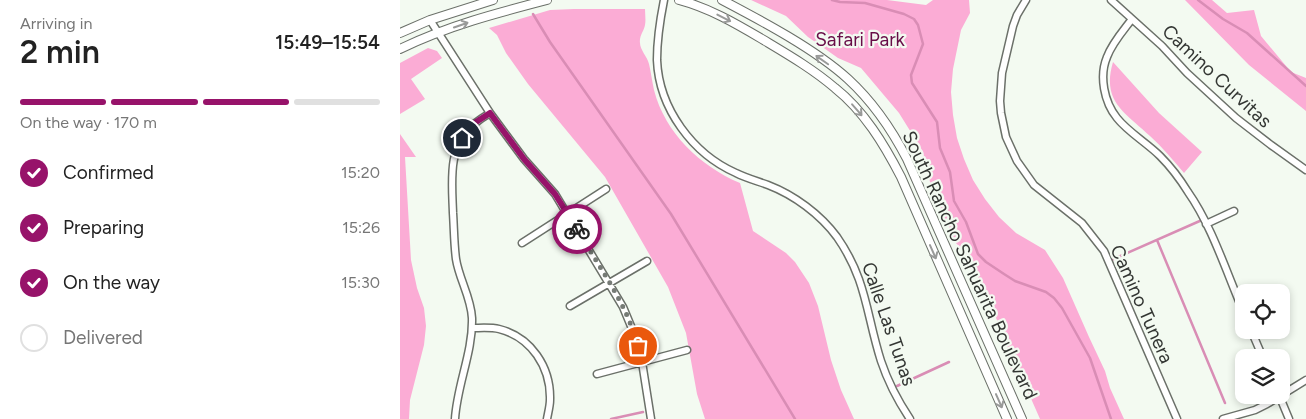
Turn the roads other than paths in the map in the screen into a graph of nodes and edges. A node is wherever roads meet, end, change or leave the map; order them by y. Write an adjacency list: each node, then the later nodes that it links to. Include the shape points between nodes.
1 (493, 0): 9 (street)
2 (547, 0): 11 (street, one-way to 2)
3 (664, 0): 35 (street, Calle Las Tunas, via 657,62 663,93 677,122 697,147 709,156 734,172 792,197 816,215 835,236 857,273 881,361)
4 (679, 0): 36 (street, South Rancho Sahuarita Boulevard, one-way to 36, via 726,18 808,67 847,99 870,125 901,177)
5 (722, 0): 37 (street, South Rancho Sahuarita Boulevard, one-way to 5, via 907,159 886,124 855,86 833,67)
6 (1026, 0): 38 (street, Camino Tunera, via 1013,26 1002,72 1000,101 1006,137 1017,161 1034,185 1082,223 1104,251)
7 (1111, 0): 8 (street, Camino Curvitas)
8 (1132, 19): 14 (street, Camino Curvitas, via 1236,118); 18 (street, via 1107,56 1103,78 1109,105 1117,118 1160,155 1190,193)
9 (430, 20): 10 (street); 11 (street)
10 (400, 33)
11 (438, 33): 12 (street); 13 (street)
12 (400, 49)
13 (490, 113): 17 (street); 24 (street, via 473,124 462,138 454,157 452,177 456,258 470,302)
14 (1306, 170)
15 (606, 189): 17 (street)
16 (1234, 211): 18 (street)
17 (567, 213): 19 (street); 21 (street)
18 (1206, 224): 22 (street)
19 (522, 243)
20 (647, 261): 21 (street)
21 (608, 283): 23 (street); 26 (street, via 634,331)
22 (1235, 292)
23 (570, 306)
24 (472, 328): 32 (street, via 456,400); 33 (street, via 498,329 515,335 530,346 542,362 549,381)
25 (687, 350): 26 (street)
26 (642, 362): 27 (street); 34 (street)
27 (597, 374)
28 (1306, 380): 29 (street)
29 (1290, 389)
30 (1265, 404): 39 (street)
31 (1282, 404): 40 (street)
32 (455, 419)
33 (547, 419)
34 (651, 419)
35 (910, 419)
36 (1007, 419)
37 (1022, 419)
38 (1177, 419)
39 (1223, 419)
40 (1288, 419)

